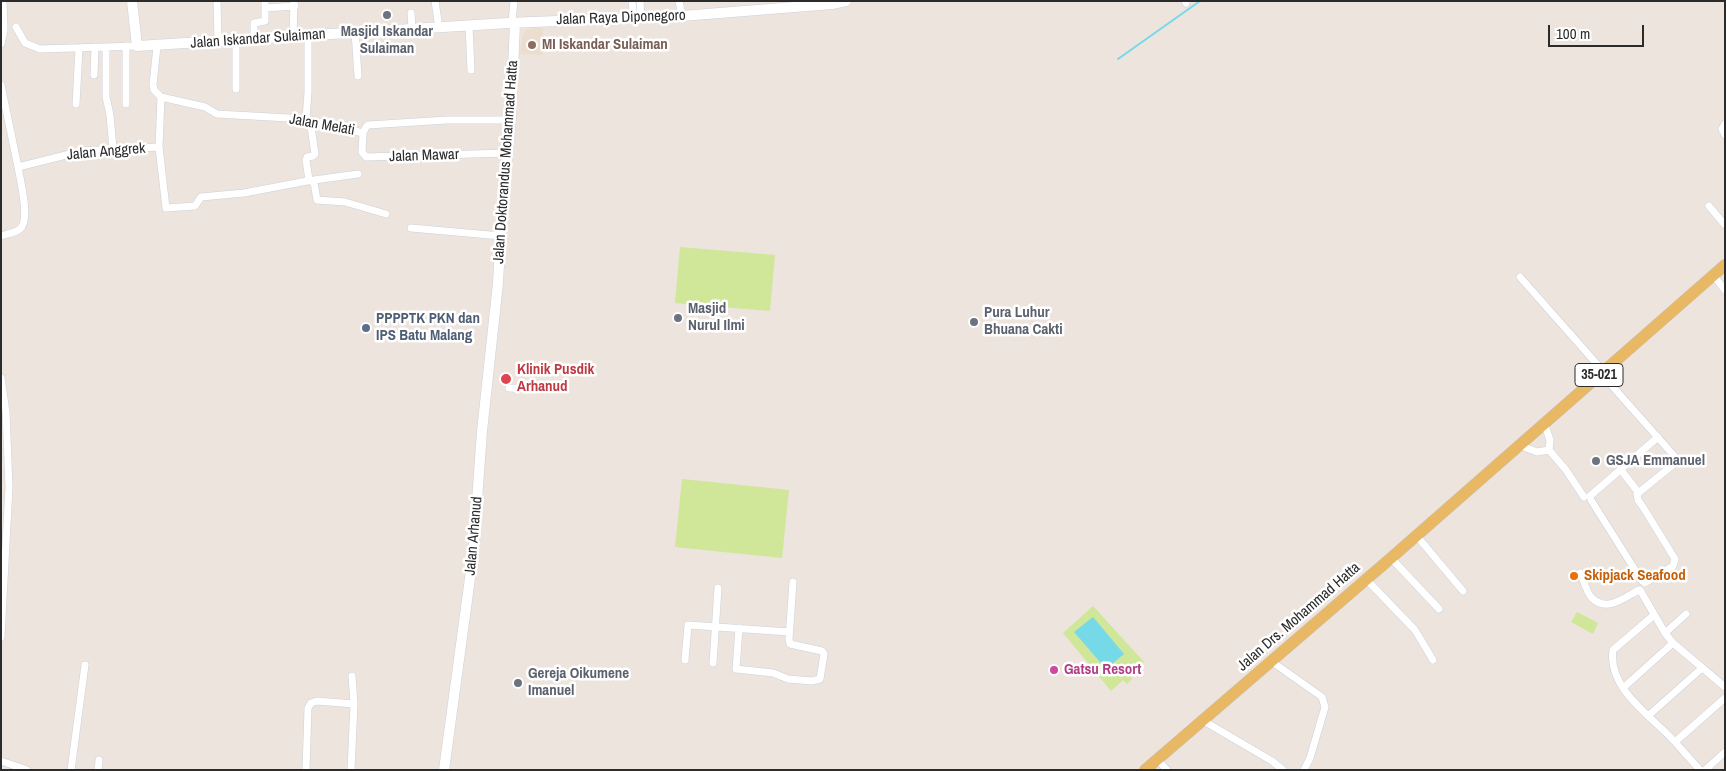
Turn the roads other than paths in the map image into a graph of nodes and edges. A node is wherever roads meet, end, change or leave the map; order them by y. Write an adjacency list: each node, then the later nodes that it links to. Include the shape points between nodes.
1 (2, 1): 27 (street, via 4,30)
2 (132, 1): 28 (street)
3 (217, 1): 26 (street)
4 (435, 1): 19 (street)
5 (514, 1): 16 (street)
6 (632, 1): 15 (street)
7 (640, 1): 15 (street)
8 (680, 1): 14 (street)
9 (846, 1): 12 (street, Jalan Raya Diponegoro)
10 (294, 4): 11 (street); 23 (street)
11 (265, 5): 24 (street, via 265,22 254,23)
12 (773, 5): 14 (street, Jalan Raya Diponegoro)
13 (411, 13): 20 (street)
14 (682, 16): 15 (street, Jalan Raya Diponegoro)
15 (637, 18): 16 (street, Jalan Raya Diponegoro)
16 (514, 23): 18 (street, Jalan Iskandar Sulaiman); 42 (street, Jalan Doktorandus Mohammad Hatta)
17 (16, 26): 31 (street, via 22,39 35,48)
18 (469, 26): 19 (street, Jalan Iskandar Sulaiman); 33 (street)
19 (439, 28): 20 (street, Jalan Iskandar Sulaiman)
20 (412, 29): 21 (street, Jalan Iskandar Sulaiman)
21 (355, 32): 22 (street, Jalan Iskandar Sulaiman); 35 (street)
22 (308, 35): 23 (street, Jalan Iskandar Sulaiman); 41 (street)
23 (293, 36): 24 (street, Jalan Iskandar Sulaiman)
24 (254, 38): 25 (street, Jalan Iskandar Sulaiman)
25 (236, 39): 26 (street, Jalan Iskandar Sulaiman); 37 (street)
26 (218, 40): 29 (street, Jalan Iskandar Sulaiman)
27 (1, 44)
28 (131, 46): 29 (street, Jalan Iskandar Sulaiman); 30 (street); 40 (street)
29 (157, 46): 38 (street, via 153,88)
30 (106, 47): 32 (street); 47 (street, via 106,97)
31 (79, 48): 32 (street); 39 (street)
32 (95, 48): 34 (street)
33 (471, 70)
34 (94, 75)
35 (358, 76)
36 (1, 84): 49 (street)
37 (236, 89)
38 (161, 97): 41 (street, Jalan Melati, via 205,107 217,114); 46 (street)
39 (76, 104)
40 (126, 104)
41 (308, 119): 44 (street, Jalan Melati); 51 (street, via 315,154 307,158)
42 (511, 120): 44 (street, Jalan Melati, via 439,120 368,125); 48 (street, Jalan Doktorandus Mohammad Hatta)
43 (1725, 124): 45 (street, via 1722,129)
44 (363, 133): 48 (street, Jalan Mawar, via 362,152 366,157)
45 (1725, 135)
46 (159, 147): 47 (street, Jalan Anggrek); 51 (street, via 166,209 195,206 201,197)
47 (113, 149): 49 (street, Jalan Anggrek, via 82,151)
48 (508, 153): 57 (street, Jalan Doktorandus Mohammad Hatta)
49 (18, 167): 56 (street, via 24,223 20,229)
50 (358, 174): 51 (street)
51 (309, 180): 53 (street, via 314,183 317,200 345,202)
52 (1709, 206): 54 (street)
53 (386, 214)
54 (1725, 225)
55 (411, 228): 57 (street)
56 (1, 236)
57 (501, 236): 62 (street, Jalan Doktorandus Mohammad Hatta)
58 (1725, 265): 59 (main road, 35-021)
59 (1713, 275): 61 (street); 63 (main road, 35-021)
60 (1520, 277): 63 (street)
61 (1725, 290)
62 (496, 301): 114 (street, Jalan Arhanud, via 473,556)
63 (1605, 375): 67 (main road, 35-021); 68 (street)
64 (1, 378): 89 (street, via 9,487)
65 (509, 388): 66 (street)
66 (557, 390)
67 (1544, 423): 69 (main road, 35-021); 70 (street, via 1550,440)
68 (1658, 437): 71 (street); 72 (street, via 1675,456 1675,463)
69 (1519, 445): 70 (street, via 1536,452); 74 (main road, Jalan Drs. Mohammad Hatta / 35-021)
70 (1549, 450): 73 (street)
71 (1621, 470): 72 (street); 73 (street)
72 (1638, 492): 79 (street, via 1638,500 1675,556 1673,566)
73 (1588, 499): 79 (street)
74 (1416, 535): 75 (main road, Jalan Drs. Mohammad Hatta); 81 (street)
75 (1391, 558): 77 (main road, Jalan Drs. Mohammad Hatta); 82 (street)
76 (1580, 573): 79 (street, via 1592,598 1607,604)
77 (1366, 579): 92 (street, via 1415,630); 93 (main road, Jalan Drs. Mohammad Hatta)
78 (794, 582): 88 (street)
79 (1640, 585): 83 (street)
80 (718, 588): 85 (street)
81 (1463, 591)
82 (1439, 609)
83 (1653, 613): 87 (street); 99 (street, via 1613,650 1614,671)
84 (1686, 614): 87 (street)
85 (716, 627): 86 (street); 91 (street, via 688,625); 94 (street)
86 (739, 628): 88 (street); 88 (street, via 736,669 818,681 821,678 822,650 792,646)
87 (1671, 629): 90 (street)
88 (789, 632)
89 (1, 637)
90 (1673, 643): 96 (street); 99 (street)
91 (685, 660)
92 (1433, 660)
93 (1271, 661): 103 (main road, Jalan Drs. Mohammad Hatta); 118 (street, via 1325,702)
94 (713, 663)
95 (85, 664): 110 (street)
96 (1702, 668): 98 (street); 102 (street)
97 (352, 676): 101 (street)
98 (1725, 687)
99 (1623, 688): 102 (street)
100 (1725, 698): 104 (street)
101 (354, 704): 112 (street, via 311,703 308,708); 113 (street)
102 (1648, 716): 104 (street)
103 (1202, 720): 106 (main road, Jalan Drs. Mohammad Hatta); 117 (street)
104 (1676, 742): 119 (street)
105 (1725, 752): 120 (street)
106 (1157, 759): 115 (main road, Jalan Drs. Mohammad Hatta); 116 (street)
107 (99, 760): 111 (street)
108 (1, 761): 109 (street)
109 (27, 770)
110 (71, 770)
111 (98, 770)
112 (306, 770)
113 (351, 770)
114 (444, 770)
115 (1145, 770)
116 (1167, 770)
117 (1283, 770)
118 (1304, 770)
119 (1700, 770)
120 (1706, 770)

